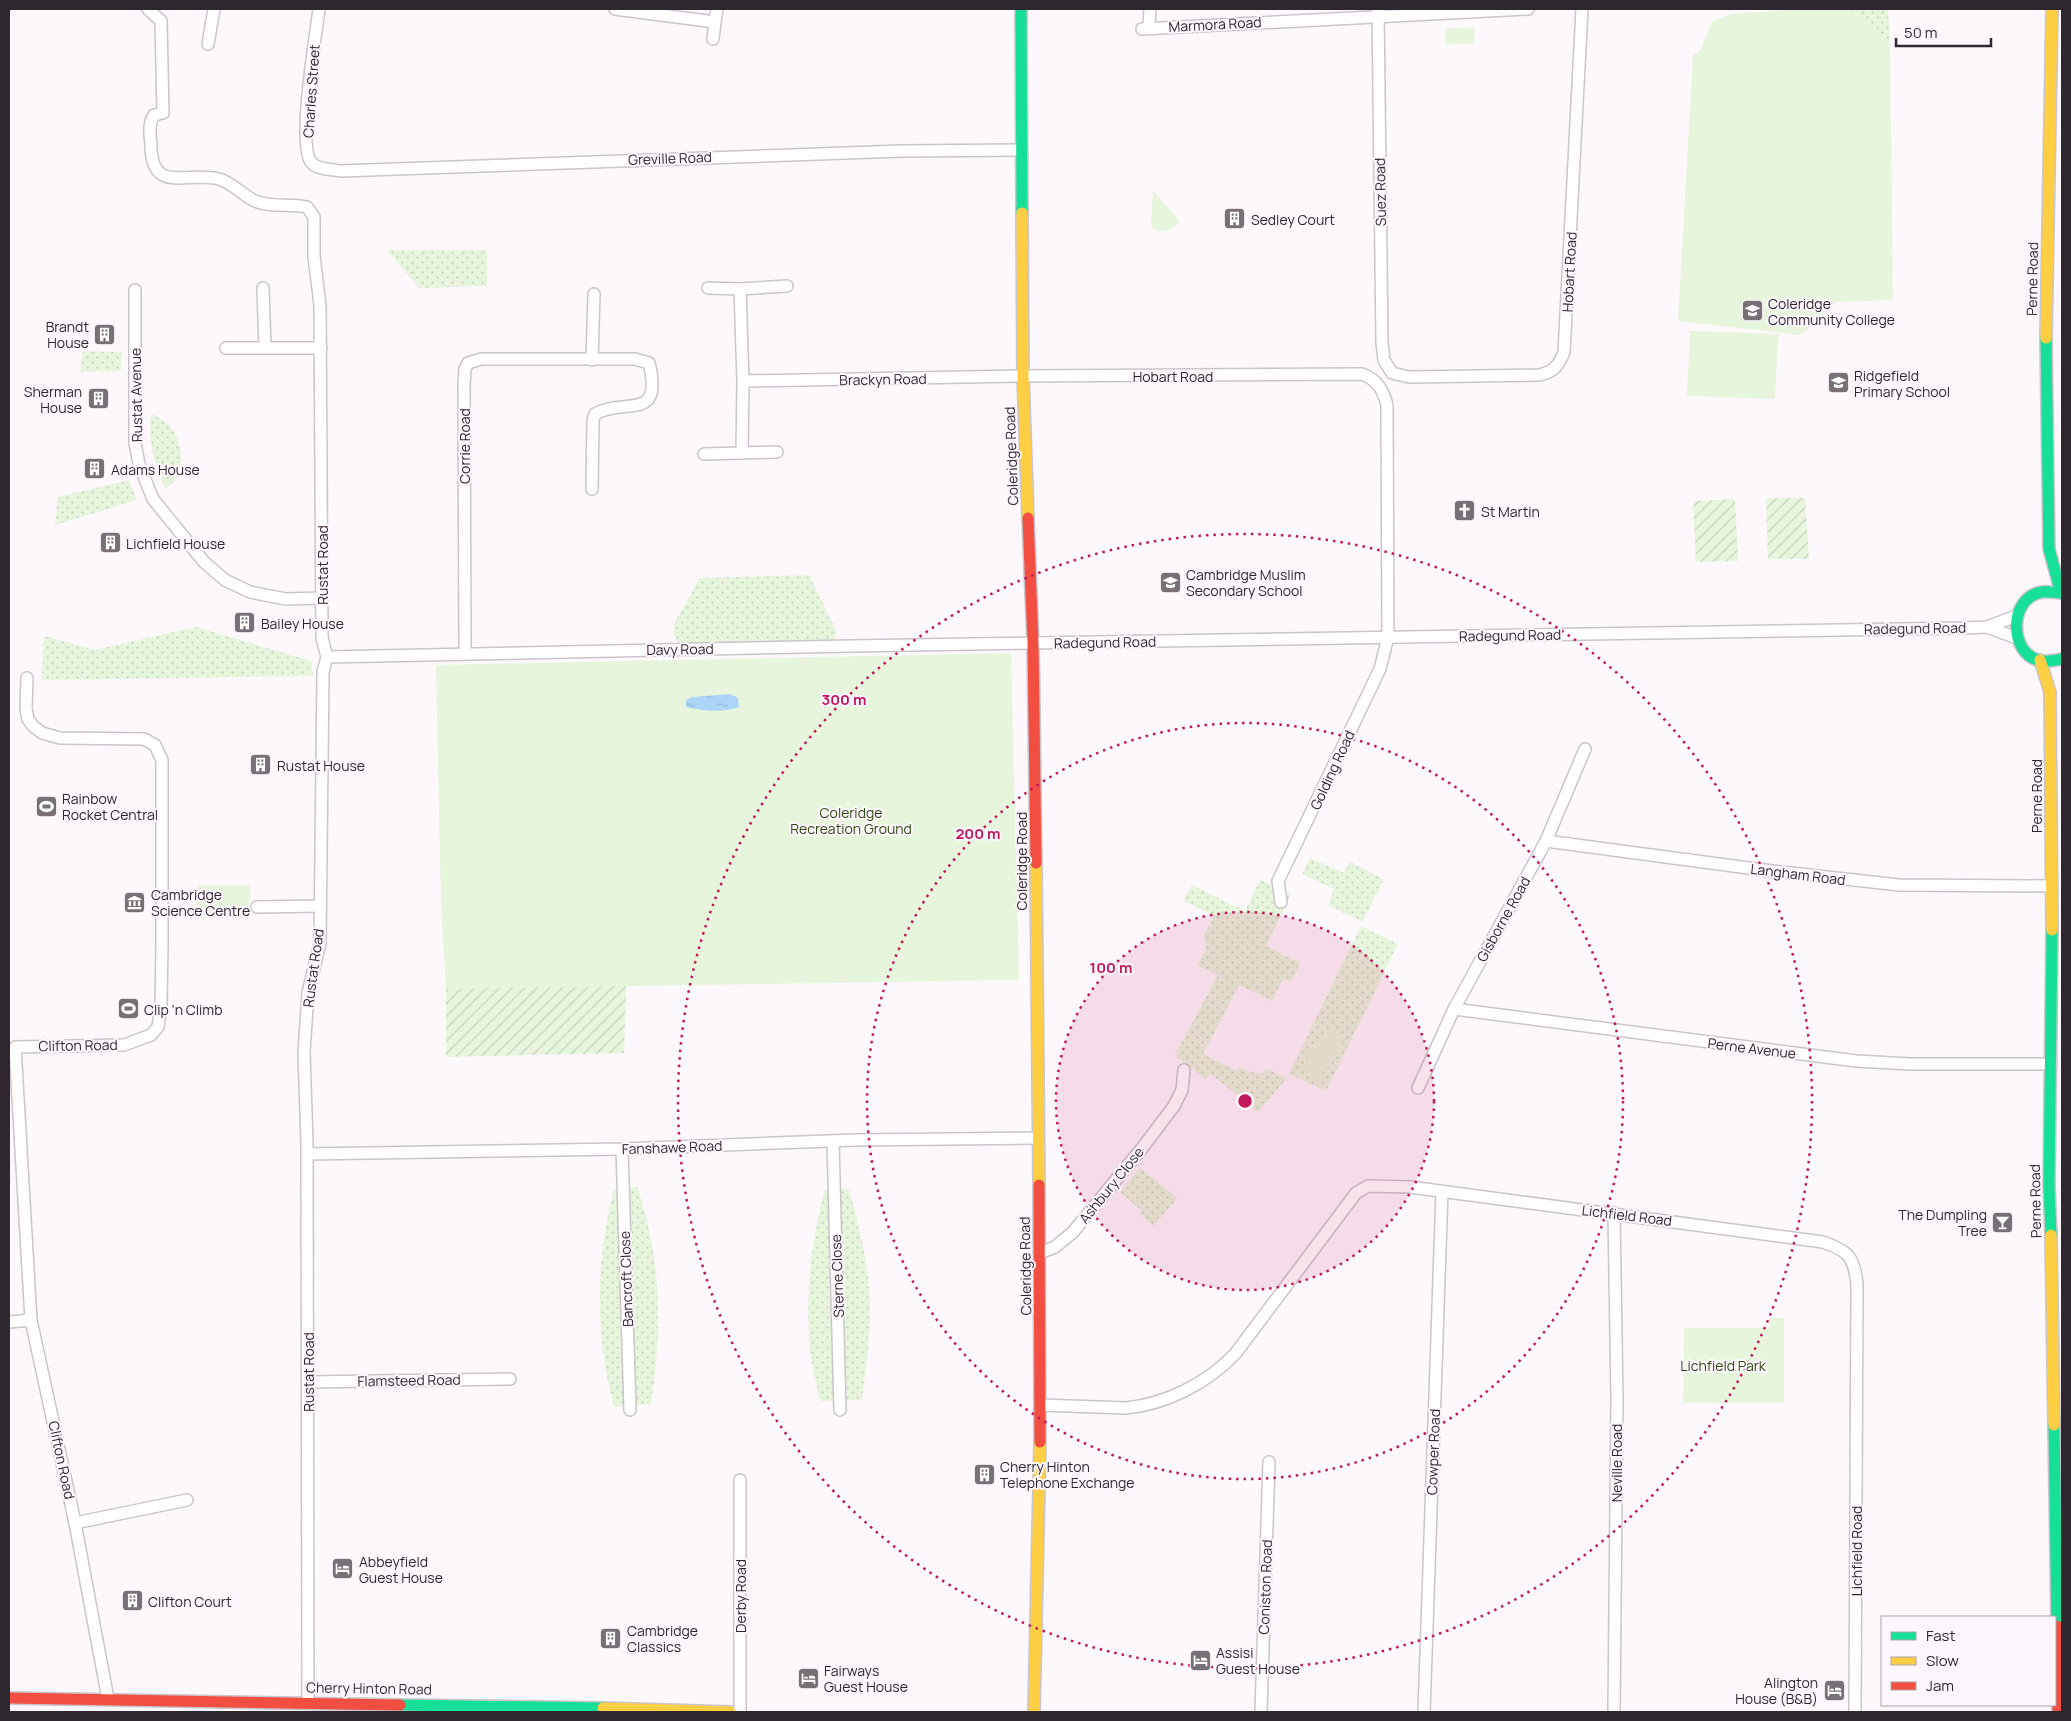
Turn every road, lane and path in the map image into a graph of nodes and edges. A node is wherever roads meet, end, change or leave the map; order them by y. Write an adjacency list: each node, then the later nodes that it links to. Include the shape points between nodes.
1 (148, 9): 28 (street, Rustat Road, via 161,22 162,42 163,113 154,115 150,121 152,161 158,172 169,178 219,179 267,205 307,207 314,217)
2 (214, 9): 17 (street)
3 (319, 9): 19 (street, Charles Street, via 309,88 307,151 311,161)
4 (615, 9): 15 (street)
5 (717, 9): 15 (street)
6 (1020, 9): 18 (street, Coleridge Road)
7 (1150, 9): 14 (street, Marmora Road, via 1145,28)
8 (1267, 9): 14 (street)
9 (1528, 9): 12 (street, Marmora Road)
10 (1582, 9): 30 (street, Hobart Road, via 1564,352 1560,362 1554,370 1539,375 1409,376)
11 (2052, 9): 37 (street, Perne Road, via 2046,310)
12 (1486, 10): 13 (street, Marmora Road)
13 (1378, 13): 14 (street, Marmora Road); 30 (street, Suez Road, via 1382,344 1384,360)
14 (1267, 21)
15 (715, 22): 16 (street)
16 (713, 39)
17 (208, 44)
18 (1020, 150): 19 (street, Greville Road, via 892,151 340,171); 31 (street, Coleridge Road)
19 (320, 167)
20 (787, 286): 23 (street)
21 (263, 288): 26 (street)
22 (708, 288): 23 (street)
23 (740, 289): 32 (street)
24 (135, 290): 40 (street, Rustat Avenue, via 135,443 139,464 153,499 204,562 225,580 259,594 286,599)
25 (594, 294): 29 (street)
26 (265, 346): 27 (street); 28 (street)
27 (226, 348)
28 (321, 348): 40 (street, Rustat Road)
29 (592, 360): 36 (street, Corrie Road, via 644,361 649,364 652,382 651,393 641,405 604,408 595,414); 46 (street, Corrie Road, via 481,359 468,363 465,370)
30 (1392, 373)
31 (1023, 376): 32 (street, Brackyn Road); 43 (street, Hobart Road, via 1362,374 1371,378 1379,385 1388,405); 45 (street, Coleridge Road)
32 (743, 381): 34 (street)
33 (777, 452): 34 (street)
34 (742, 453): 35 (street)
35 (704, 454)
36 (592, 489)
37 (2049, 550): 38 (street, Perne Road); 39 (street, Perne Road)
38 (2040, 593): 39 (street, Perne Road); 41 (street, via 2030,598)
39 (2062, 593)
40 (322, 598): 47 (street, Rustat Road, via 322,638)
41 (2016, 616): 42 (street, Radegund Road); 44 (street)
42 (1987, 627): 43 (street, Radegund Road); 44 (street, Radegund Road)
43 (1388, 637): 45 (street, Radegund Road); 55 (street, Golding Road, via 1380,669 1278,881)
44 (2017, 638): 48 (street, via 2030,656)
45 (1033, 643): 46 (street, Davy Road); 63 (street, Coleridge Road)
46 (465, 654): 47 (street, Davy Road)
47 (327, 656): 56 (street, Rustat Road, via 323,672)
48 (2040, 660): 49 (street, Perne Road); 51 (street, Perne Road)
49 (2061, 660): 51 (street, Perne Road)
50 (27, 678): 70 (street, Clifton Road, via 28,718 42,733 60,738 144,739 155,745 162,760 162,943 158,1027 151,1036 124,1045 15,1046)
51 (2050, 692): 54 (street, Perne Road)
52 (1585, 749): 53 (street, Gisborne Road)
53 (1546, 840): 54 (street, Langham Road, via 1899,885); 58 (street, Gisborne Road)
54 (2052, 886): 59 (street, Perne Road)
55 (1281, 902)
56 (319, 906): 57 (street); 66 (street, Rustat Road, via 320,943 308,994 304,1052)
57 (257, 907)
58 (1454, 1009): 59 (street, Perne Avenue, via 1856,1061); 62 (street, Gisborne Road)
59 (2051, 1064): 61 (street, Perne Road)
60 (1184, 1070): 69 (street, Ashbury Close, via 1182,1090 1174,1106 1073,1232 1055,1247)
61 (2057, 1079): 81 (street, Perne Road, via 2049,1186)
62 (1418, 1088)
63 (1038, 1138): 64 (street, Fanshawe Road); 69 (street, Coleridge Road)
64 (833, 1141): 65 (street, Fanshawe Road); 76 (street, Sterne Close)
65 (622, 1149): 66 (street, Fanshawe Road); 75 (street, Bancroft Close)
66 (307, 1154): 73 (street, Rustat Road)
67 (1442, 1192): 68 (street, Lichfield Road); 74 (street, Lichfield Road, via 1378,1185 1361,1189 1235,1354 1220,1370 1200,1382 1140,1407); 93 (street, Cowper Road)
68 (1614, 1213): 94 (street, Neville Road, via 1617,1398); 95 (street, Lichfield Road, via 1823,1242 1849,1254 1857,1284)
69 (1040, 1253): 74 (street, Coleridge Road)
70 (31, 1320): 71 (street); 80 (street, Clifton Road)
71 (9, 1322)
72 (510, 1379): 73 (street, Flamsteed Road)
73 (308, 1382): 85 (street, Rustat Road)
74 (1041, 1405): 91 (street, Coleridge Road)
75 (630, 1410)
76 (840, 1410)
77 (1269, 1462): 92 (street, Coniston Road)
78 (740, 1478): 90 (street, Derby Road)
79 (187, 1500): 80 (street)
80 (76, 1523): 84 (street, Clifton Road)
81 (2056, 1616)
82 (2056, 1624): 88 (street, Perne Road)
83 (9, 1698): 84 (street, Cherry Hinton Road)
84 (108, 1699): 85 (street, Cherry Hinton Road)
85 (308, 1702): 86 (street, Cherry Hinton Road)
86 (397, 1708): 87 (street, Cherry Hinton Road)
87 (552, 1709): 89 (street, Cherry Hinton Road)
88 (2057, 1711)
89 (730, 1712)
90 (740, 1712)
91 (1034, 1712)
92 (1261, 1712)
93 (1424, 1712)
94 (1614, 1712)
95 (1855, 1712)

